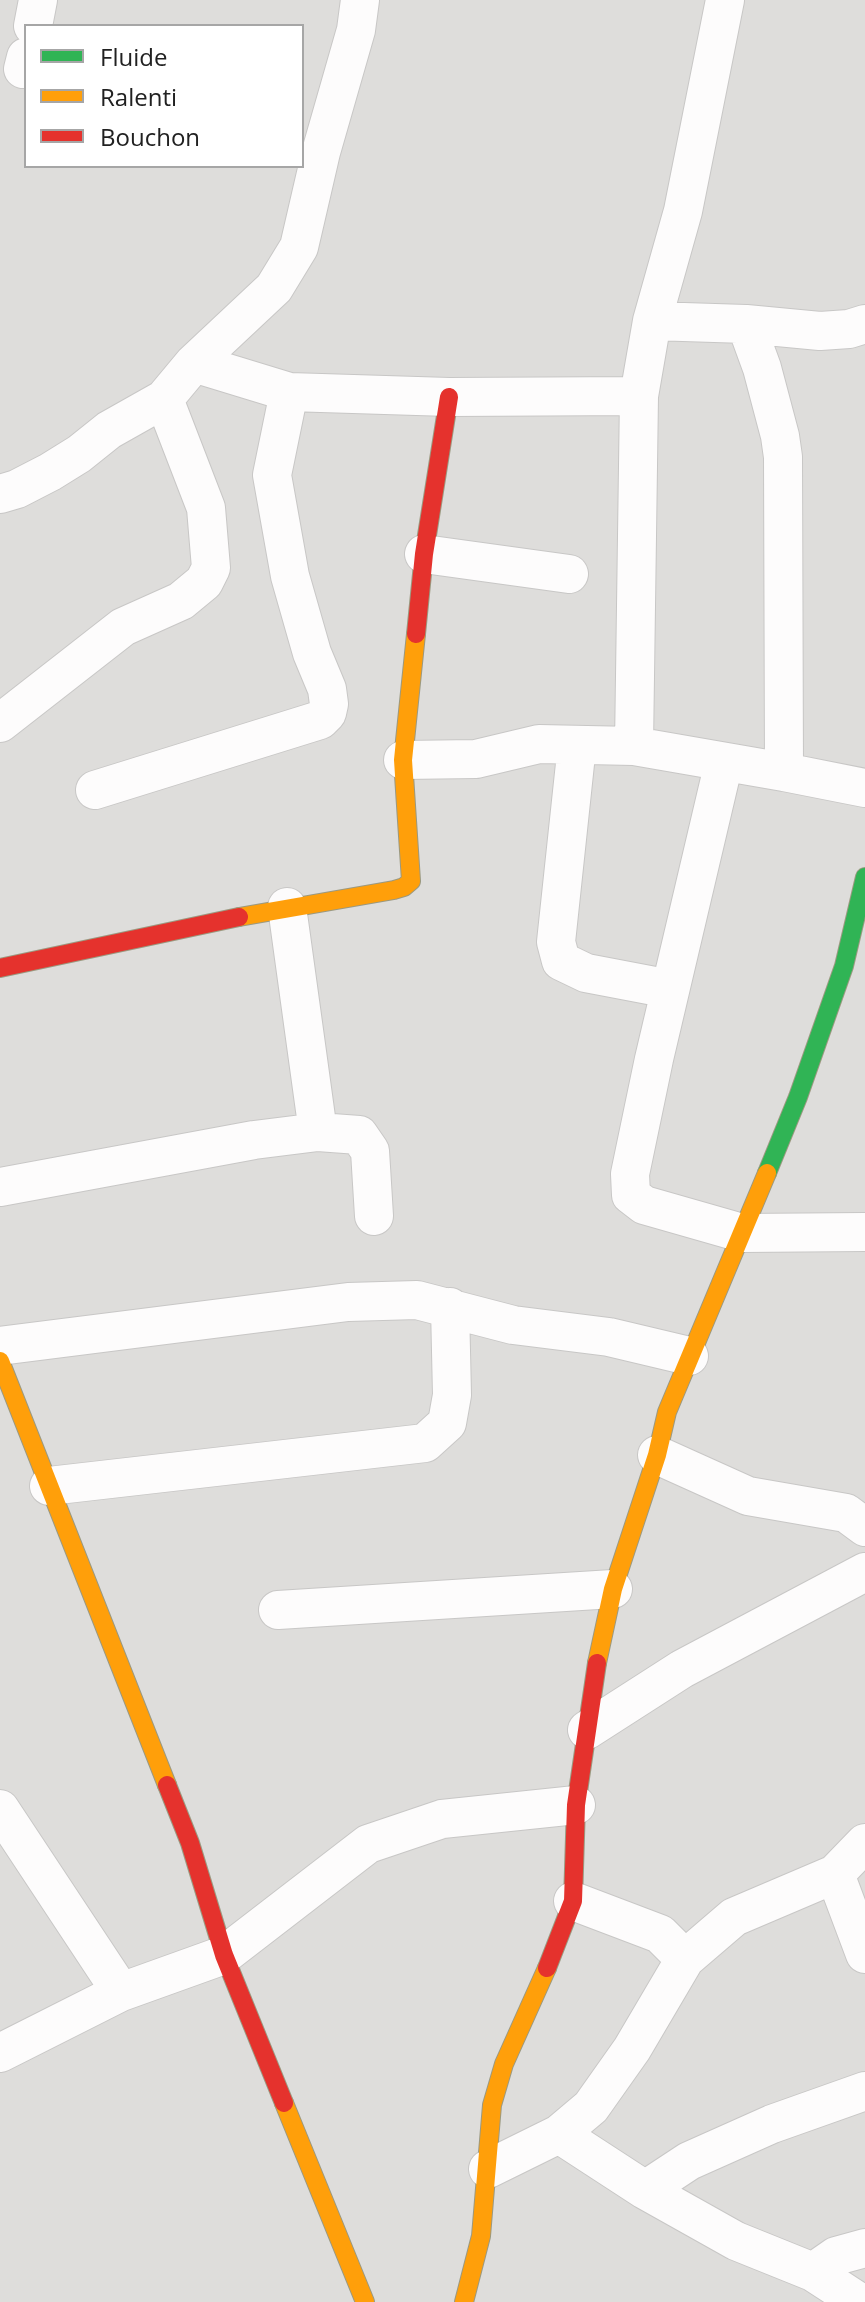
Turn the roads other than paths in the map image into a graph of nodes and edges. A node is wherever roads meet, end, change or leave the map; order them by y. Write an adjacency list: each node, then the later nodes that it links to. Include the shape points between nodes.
1 (38, 0): 4 (street)
2 (360, 0): 8 (street, via 299,247 274,288)
3 (725, 0): 5 (street, via 683,211)
4 (33, 24)
5 (652, 321): 6 (street); 10 (street)
6 (746, 324): 7 (street, via 820,331); 21 (street, via 783,457)
7 (865, 324)
8 (194, 363): 9 (street); 12 (street)
9 (289, 392): 11 (street); 23 (street, via 272,475 290,576 327,689 327,713 320,720)
10 (639, 396): 11 (street); 18 (street)
11 (449, 397): 14 (street)
12 (164, 399): 13 (street, via 50,472); 16 (street, via 206,508 208,575 181,601 123,627)
13 (0, 494)
14 (424, 554): 15 (street); 19 (street)
15 (569, 574)
16 (0, 723)
17 (577, 745): 18 (street); 19 (street, via 539,744 476,759); 27 (street, via 556,942 561,961 586,973)
18 (634, 746): 20 (street)
19 (403, 760): 25 (street, via 411,881 394,890)
20 (724, 762): 21 (street); 27 (street)
21 (784, 772): 22 (street)
22 (865, 788)
23 (95, 790)
24 (864, 882): 32 (street, via 839,980)
25 (287, 907): 26 (street); 28 (street)
26 (0, 968)
27 (670, 989): 32 (street, via 630,1174 631,1195 644,1205)
28 (318, 1132): 29 (street); 30 (street, via 359,1135 370,1151)
29 (0, 1187)
30 (374, 1216)
31 (865, 1232): 32 (street)
32 (742, 1233): 35 (street)
33 (450, 1307): 34 (street, via 417,1300 348,1302); 35 (street, via 513,1325 609,1337); 38 (street, via 452,1395 447,1423 425,1443)
34 (0, 1346)
35 (689, 1356): 37 (street)
36 (0, 1361): 38 (street)
37 (657, 1455): 39 (street, via 748,1496 846,1513); 41 (street)
38 (49, 1486): 50 (street, via 190,1843)
39 (865, 1527)
40 (865, 1572): 43 (street, via 682,1669)
41 (613, 1589): 42 (street); 43 (street)
42 (278, 1610)
43 (587, 1730): 44 (street)
44 (576, 1805): 48 (street); 50 (street, via 442,1819 368,1844)
45 (0, 1809): 52 (street)
46 (865, 1843): 47 (street)
47 (835, 1874): 49 (street); 51 (street, via 734,1917)
48 (573, 1901): 51 (street, via 660,1934); 56 (street, via 504,2064 492,2105)
49 (865, 1954)
50 (224, 1955): 52 (street); 60 (street)
51 (685, 1959): 55 (street, via 591,2107)
52 (121, 1992): 53 (street)
53 (0, 2053)
54 (865, 2091): 57 (street, via 689,2161)
55 (559, 2134): 56 (street); 57 (street)
56 (488, 2169): 61 (street, via 481,2236)
57 (645, 2190): 59 (street, via 736,2241)
58 (865, 2248): 59 (street, via 836,2256)
59 (813, 2272): 62 (street)
60 (365, 2302)
61 (464, 2302)
62 (859, 2302)

